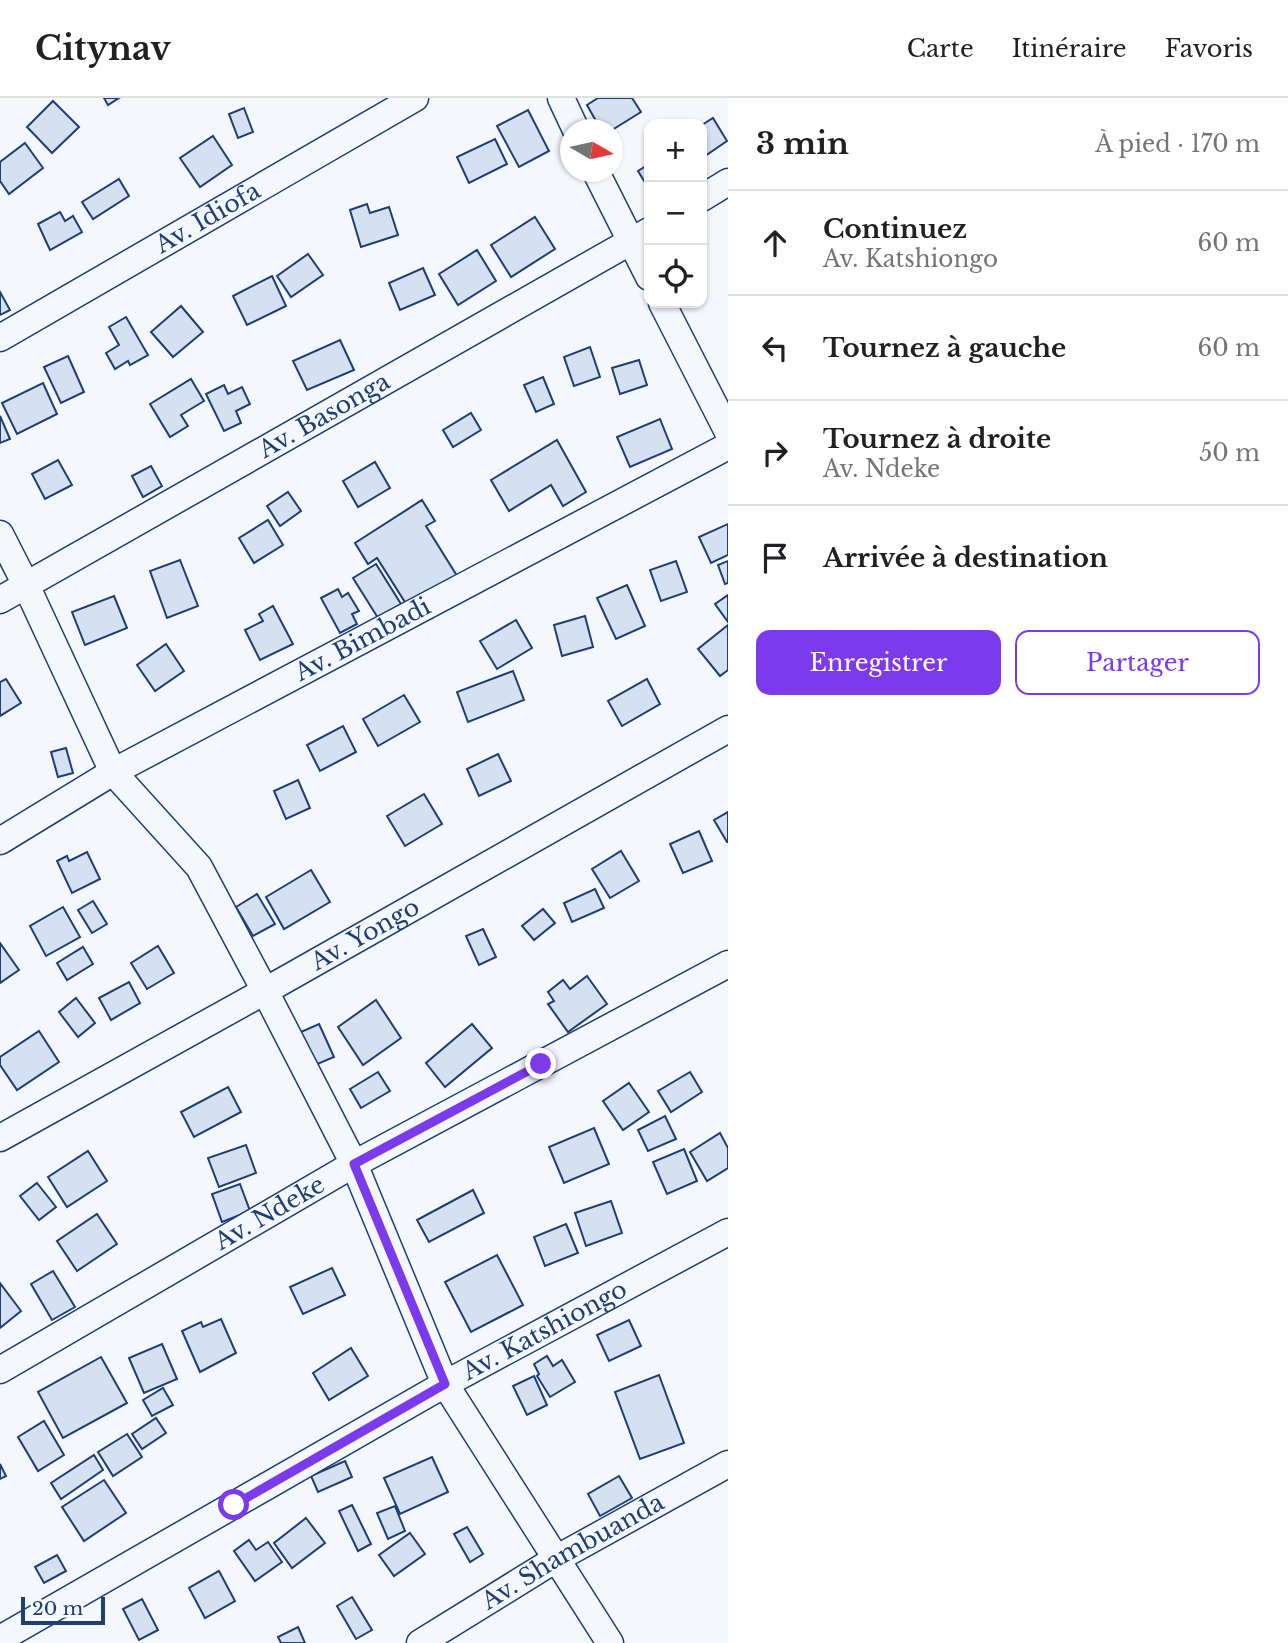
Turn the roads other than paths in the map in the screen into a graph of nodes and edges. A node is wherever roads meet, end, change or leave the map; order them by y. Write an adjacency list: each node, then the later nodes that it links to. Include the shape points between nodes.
1 (415, 98): 10 (street, Av. Idiofa)
2 (561, 98): 3 (street)
3 (571, 119)
4 (603, 182): 7 (street)
5 (728, 182): 6 (street)
6 (707, 195)
7 (640, 237): 8 (street); 14 (street, Av. Basonga)
8 (644, 255)
9 (665, 308): 11 (street)
10 (0, 338)
11 (728, 432)
12 (728, 446): 17 (street, Av. Bimbadi)
13 (0, 534): 14 (street)
14 (26, 585): 15 (street, Av. Basonga); 17 (street)
15 (0, 600)
16 (728, 729): 20 (street, Av. Yongo)
17 (113, 772): 18 (street, Av. Bimbadi); 20 (street, via 199,867)
18 (0, 841)
19 (728, 964): 22 (street, Av. Ndeke)
20 (265, 991): 21 (street, Av. Yongo); 22 (street)
21 (0, 1138)
22 (354, 1164): 24 (street, Av. Ndeke); 25 (street)
23 (728, 1232): 25 (street, Av. Katshiongo)
24 (0, 1370)
25 (445, 1384): 27 (street); 28 (street, Av. Katshiongo)
26 (728, 1464): 27 (street, Av. Shambuanda)
27 (556, 1559): 29 (street, Av. Shambuanda); 30 (street)
28 (0, 1639)
29 (420, 1643)
30 (610, 1643)

